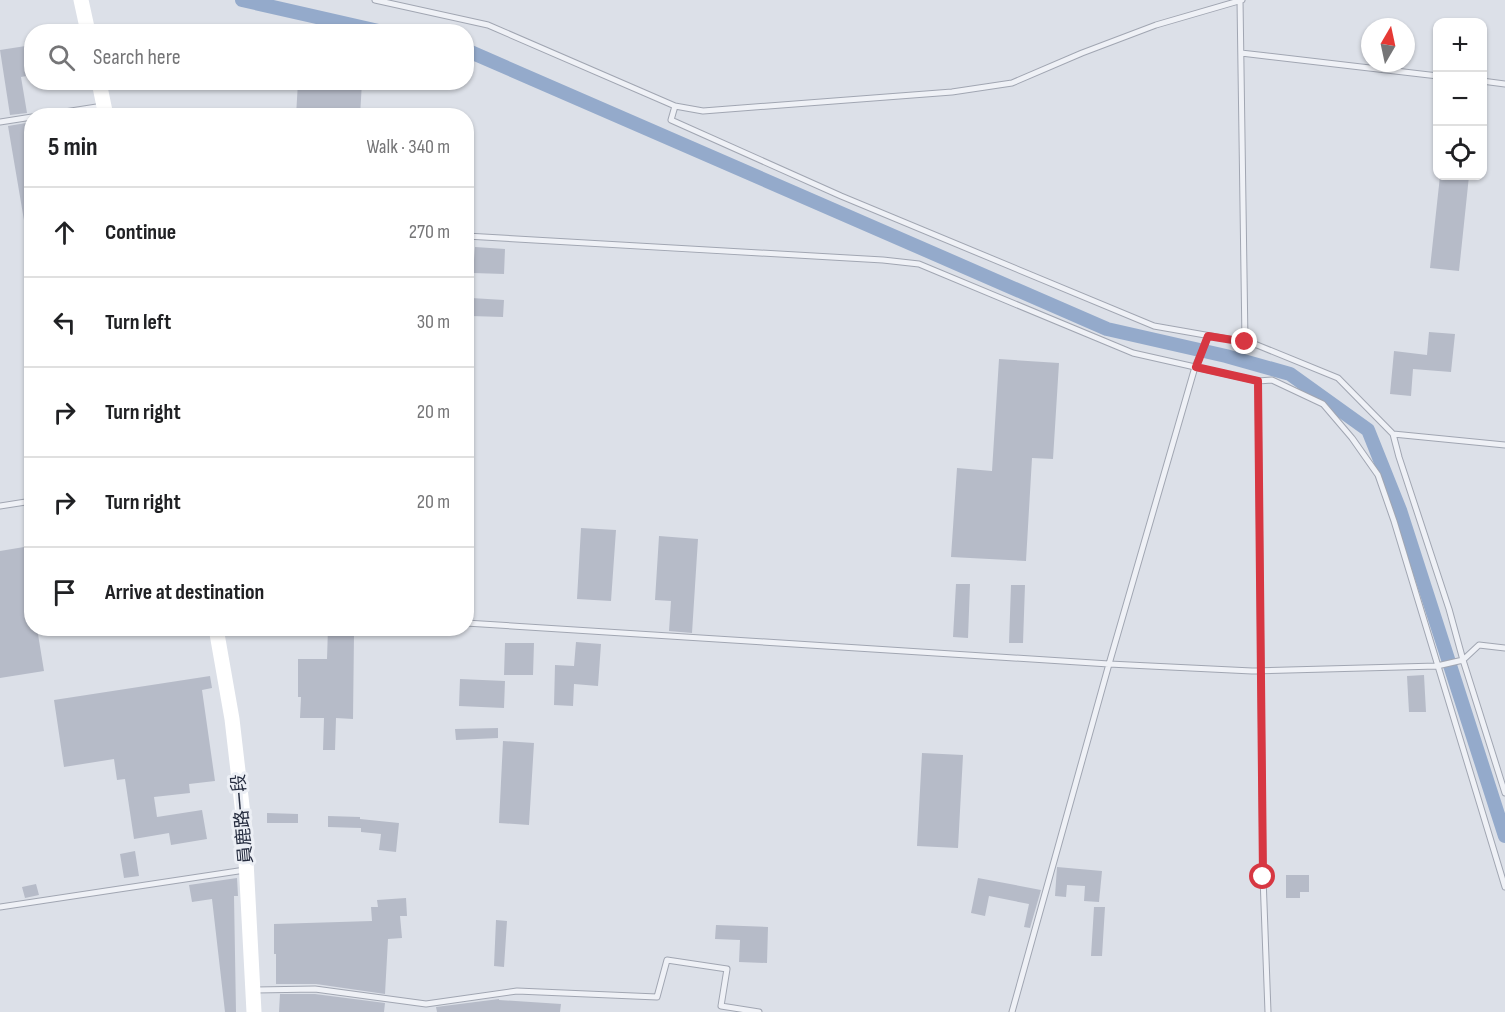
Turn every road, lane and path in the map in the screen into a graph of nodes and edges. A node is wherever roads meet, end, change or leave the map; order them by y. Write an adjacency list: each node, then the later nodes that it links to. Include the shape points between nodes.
1 (81, 0): 4 (main road)
2 (375, 0): 10 (lane, via 488,25)
3 (1240, 0): 5 (lane); 10 (lane, via 1156,25 1012,84 703,111)
4 (86, 24)
5 (1241, 53): 6 (lane); 16 (lane)
6 (1433, 76)
7 (1487, 82): 8 (lane)
8 (1505, 84)
9 (101, 90): 11 (main road)
10 (675, 106): 15 (lane, via 671,120 841,196 1154,326)
11 (105, 108)
12 (24, 118): 13 (lane)
13 (0, 122)
14 (474, 236): 17 (lane, via 920,264 1133,353)
15 (1208, 336): 16 (lane); 17 (lane)
16 (1245, 342): 19 (lane, via 1338,378)
17 (1196, 367): 18 (lane); 27 (lane)
18 (1258, 381): 28 (lane, via 1272,380 1323,404 1378,475); 29 (lane)
19 (1393, 434): 20 (lane); 26 (lane)
20 (1505, 446)
21 (24, 502): 22 (lane)
22 (0, 506)
23 (474, 624): 27 (lane)
24 (217, 636): 31 (main road, 員鹿路一段, via 232,719)
25 (1505, 648): 26 (lane, via 1479,645)
26 (1463, 660): 28 (lane); 30 (lane)
27 (1109, 664): 29 (lane); 37 (lane)
28 (1437, 666): 29 (lane); 32 (lane)
29 (1261, 671): 38 (lane)
30 (1505, 793)
31 (246, 870): 33 (lane); 34 (main road, 員鹿路一段)
32 (1505, 887)
33 (0, 907)
34 (253, 990): 35 (main road, 員鹿路一段); 36 (lane, via 315,989 426,1004 517,991 657,997 667,960 727,969 721,1006)
35 (254, 1012)
36 (759, 1012)
37 (1012, 1012)
38 (1268, 1012)

